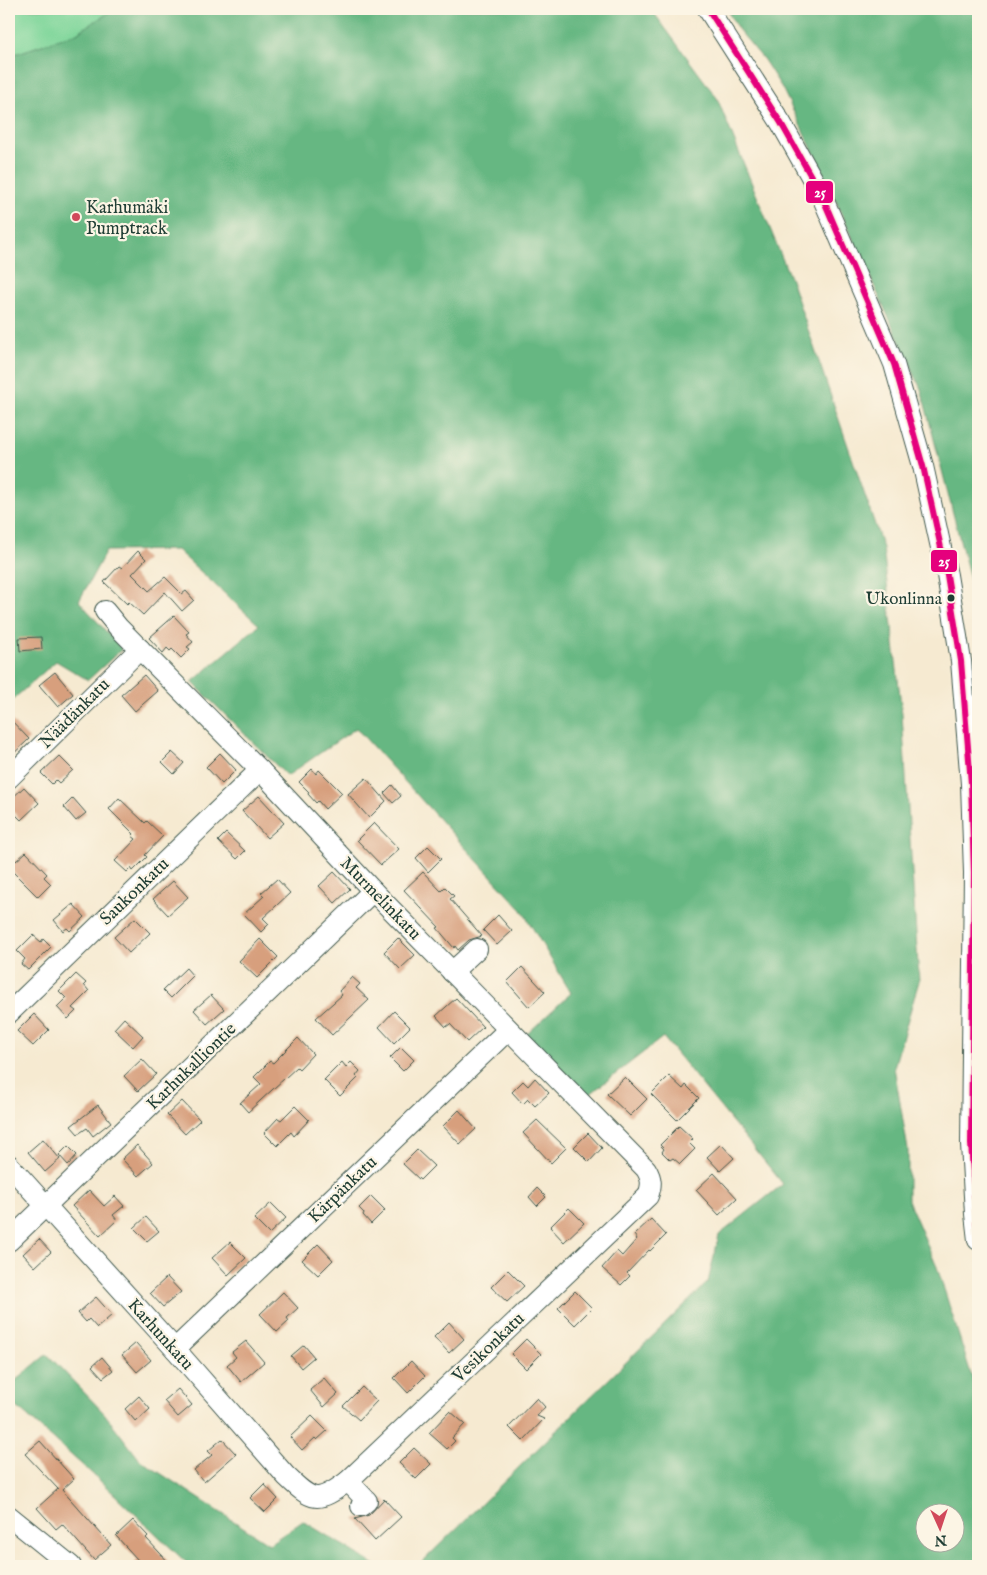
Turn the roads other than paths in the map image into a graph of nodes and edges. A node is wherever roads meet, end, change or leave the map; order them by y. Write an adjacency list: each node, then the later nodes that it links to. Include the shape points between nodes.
1 (708, 9): 4 (street, via 781,123 821,194 894,364)
2 (105, 611): 3 (street, Murmelinkatu)
3 (140, 649): 5 (street, Murmelinkatu); 6 (street, Näädänkatu)
4 (970, 661): 16 (street, via 974,864 970,1144)
5 (260, 770): 7 (street, Murmelinkatu); 10 (street, Saukonkatu)
6 (9, 778)
7 (373, 891): 9 (street, Murmelinkatu); 14 (street, Karhukalliontie)
8 (478, 949): 9 (street)
9 (452, 972): 11 (street, Murmelinkatu)
10 (9, 1013)
11 (508, 1030): 13 (street, Murmelinkatu, via 646,1169); 17 (street, Kärpänkatu)
12 (9, 1165): 14 (street, Karhunkatu)
13 (652, 1186): 18 (street, Vesikonkatu, via 648,1196)
14 (45, 1207): 15 (street, Karhukalliontie); 17 (street, Karhunkatu)
15 (9, 1240)
16 (978, 1240)
17 (175, 1349): 19 (street, Karhunkatu, via 286,1476 302,1491)
18 (348, 1481): 19 (street, Vesikonkatu, via 329,1495); 20 (street, via 367,1501)
19 (316, 1498)
20 (361, 1506)
21 (9, 1516): 22 (street)
22 (70, 1566)

